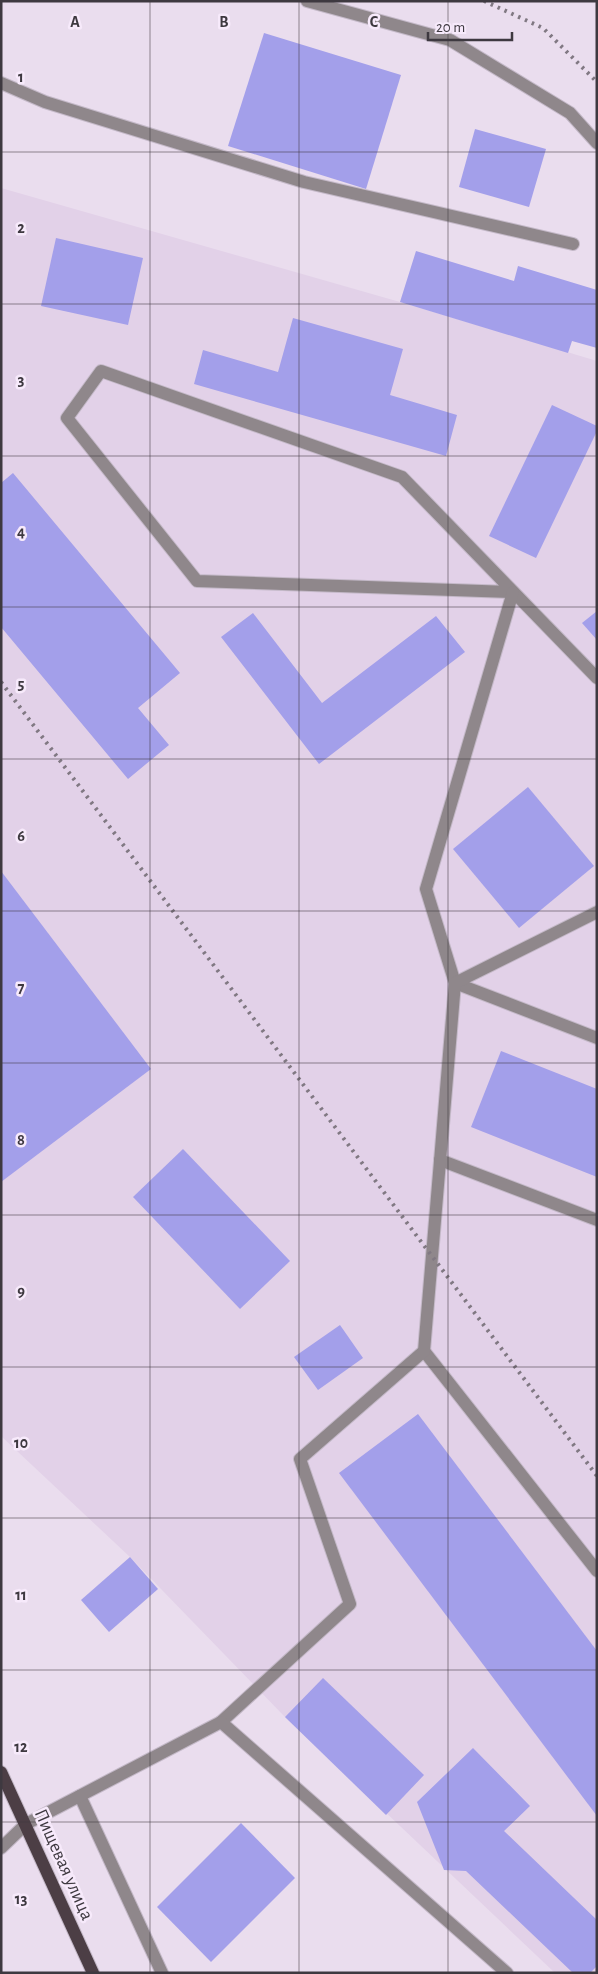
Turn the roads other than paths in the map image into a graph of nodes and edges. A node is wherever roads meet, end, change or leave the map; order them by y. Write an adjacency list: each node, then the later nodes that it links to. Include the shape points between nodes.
1 (307, 1): 3 (lane, via 450,40 570,113)
2 (1, 83): 4 (lane, via 45,102 304,182)
3 (597, 143)
4 (573, 244)
5 (513, 592): 5 (lane, via 402,477 101,371 67,418 197,581); 6 (lane); 8 (lane, via 426,889)
6 (597, 678)
7 (597, 912): 8 (lane)
8 (455, 983): 9 (lane); 10 (lane)
9 (597, 1038)
10 (440, 1160): 11 (lane); 12 (lane)
11 (597, 1220)
12 (424, 1351): 13 (lane); 14 (lane, via 300,1459 350,1604)
13 (597, 1571)
14 (221, 1722): 16 (lane); 21 (lane)
15 (1, 1772): 17 (main road, Пищевая улица)
16 (80, 1796): 17 (lane); 20 (lane)
17 (26, 1824): 18 (lane); 19 (main road, Пищевая улица)
18 (1, 1848)
19 (93, 1973)
20 (162, 1973)
21 (507, 1973)

